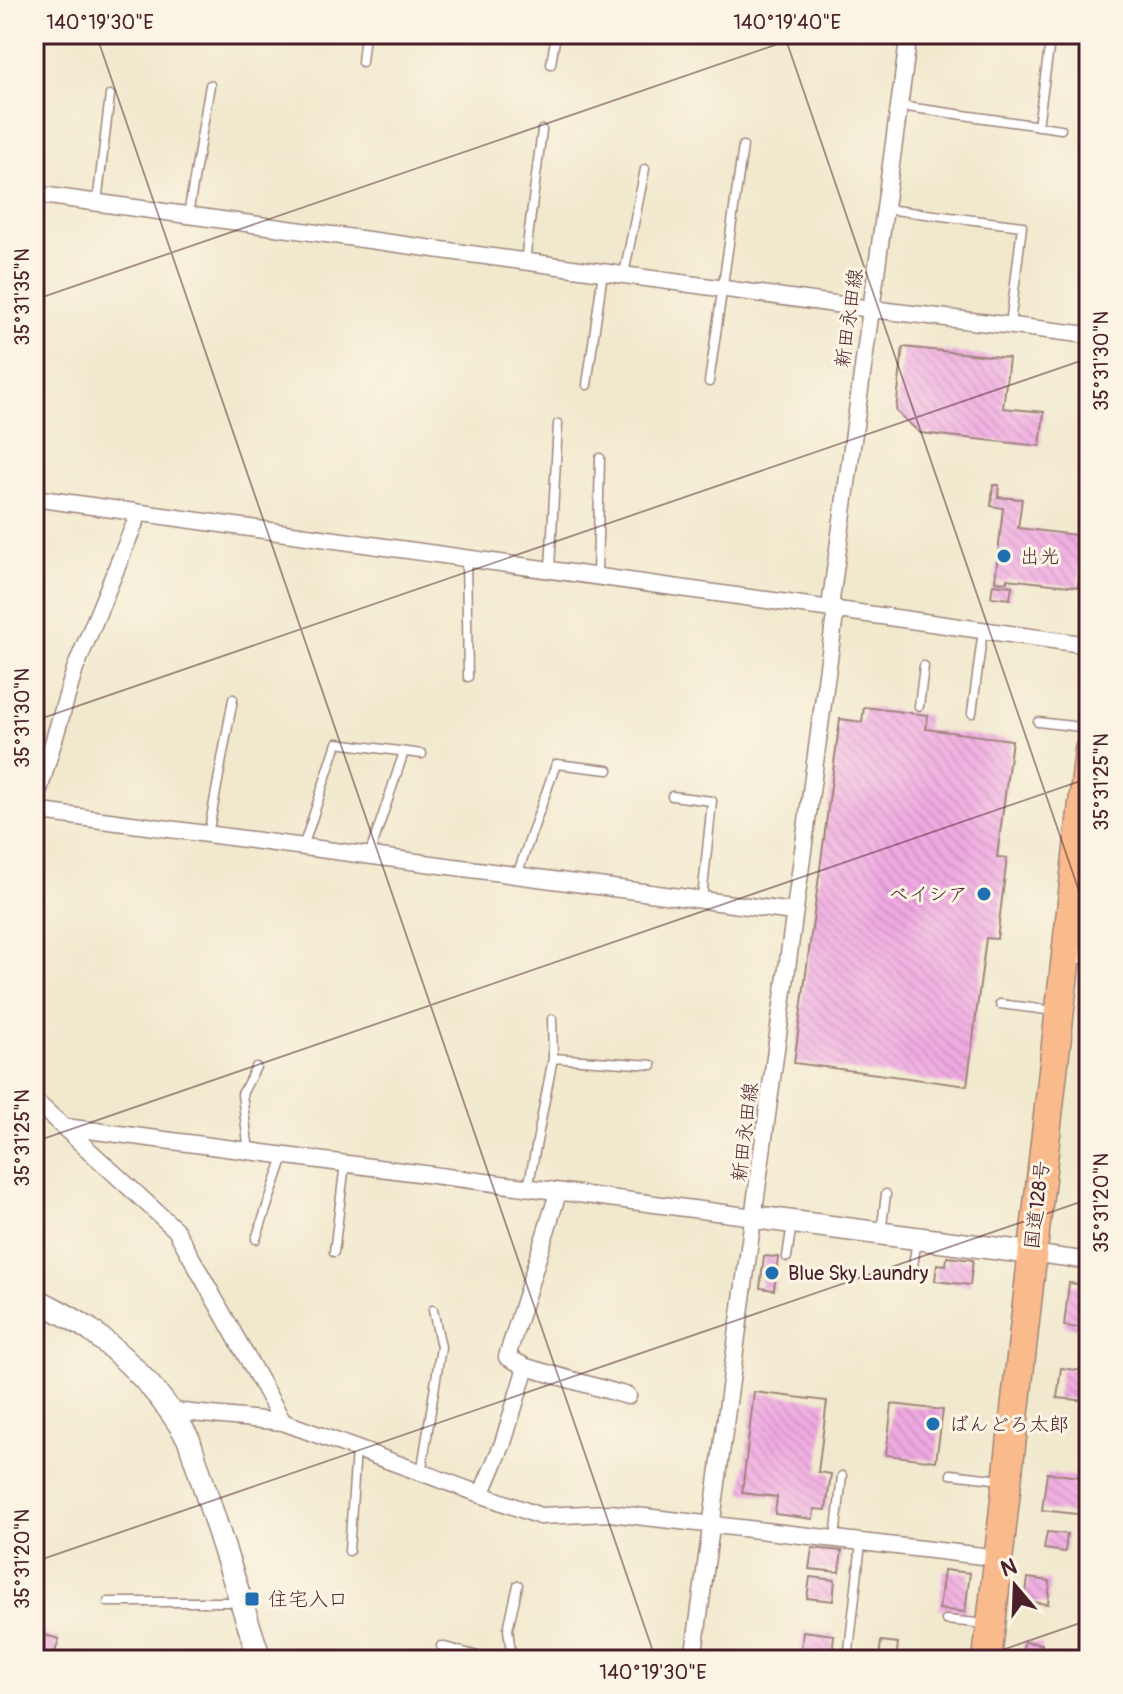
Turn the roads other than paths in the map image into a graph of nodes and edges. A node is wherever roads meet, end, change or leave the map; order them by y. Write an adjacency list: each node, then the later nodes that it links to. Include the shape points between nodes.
1 (365, 34): 5 (lane)
2 (556, 34): 6 (lane)
3 (909, 34): 9 (street, 新田永田線)
4 (1051, 34): 10 (lane)
5 (362, 62)
6 (551, 64)
7 (210, 85): 18 (lane)
8 (110, 95): 16 (lane)
9 (899, 106): 10 (lane); 17 (street, 新田永田線)
10 (1038, 126): 11 (lane)
11 (1061, 129)
12 (542, 130): 19 (lane)
13 (743, 146): 22 (lane)
14 (645, 169): 21 (lane)
15 (34, 194): 16 (street)
16 (97, 203): 18 (street)
17 (885, 209): 23 (street, 新田永田線); 24 (lane, via 1022,226)
18 (188, 215): 19 (street)
19 (525, 261): 20 (street)
20 (603, 272): 21 (street); 27 (lane)
21 (624, 275): 22 (street)
22 (722, 288): 23 (street); 26 (lane)
23 (871, 309): 24 (street); 35 (street, 新田永田線)
24 (1010, 325): 25 (street)
25 (1089, 335)
26 (709, 382)
27 (587, 385)
28 (558, 424): 33 (lane)
29 (600, 458): 34 (lane)
30 (34, 498): 31 (street)
31 (139, 513): 32 (street); 51 (street, via 75,669)
32 (466, 558): 33 (street); 39 (lane)
33 (550, 569): 34 (street)
34 (597, 576): 35 (street)
35 (833, 608): 36 (street); 57 (street, 新田永田線)
36 (983, 629): 37 (street); 42 (lane)
37 (1089, 645)
38 (924, 666): 41 (lane)
39 (468, 677)
40 (233, 699): 52 (lane)
41 (919, 706)
42 (972, 713)
43 (1038, 722): 44 (lane)
44 (1089, 728)
45 (1089, 750): 48 (highway, 国道128号)
46 (404, 752): 47 (lane); 53 (lane, via 337,743); 54 (lane)
47 (422, 754)
48 (1088, 758): 58 (highway, 国道128号)
49 (608, 770): 55 (lane, via 556,764)
50 (672, 796): 56 (lane, via 712,801)
51 (34, 809): 52 (street)
52 (208, 835): 53 (street)
53 (303, 848): 54 (street)
54 (369, 857): 55 (street)
55 (517, 876): 56 (street)
56 (702, 900): 57 (street)
57 (793, 912): 73 (street, 新田永田線)
58 (1078, 954): 60 (highway, 国道128号)
59 (1000, 1004): 60 (lane)
60 (1059, 1012): 79 (highway, 国道128号)
61 (552, 1019): 62 (lane)
62 (553, 1058): 63 (lane); 70 (lane)
63 (652, 1065)
64 (256, 1067): 67 (lane, via 242,1094)
65 (34, 1100): 66 (street)
66 (65, 1127): 67 (street); 88 (street, via 176,1230)
67 (249, 1152): 68 (street)
68 (284, 1156): 69 (street); 77 (lane)
69 (345, 1164): 70 (street); 78 (lane)
70 (528, 1189): 71 (street)
71 (558, 1193): 73 (street); 85 (street, via 507,1357)
72 (886, 1194): 75 (lane)
73 (754, 1217): 74 (street); 95 (street, 新田永田線)
74 (792, 1222): 75 (street); 80 (lane)
75 (881, 1234): 76 (street)
76 (917, 1238): 79 (street); 82 (lane)
77 (256, 1239)
78 (334, 1252)
79 (1031, 1253): 81 (street); 93 (highway, 国道128号)
80 (787, 1257)
81 (1089, 1261)
82 (912, 1273)
83 (34, 1298): 87 (street, via 92,1332)
84 (433, 1310): 90 (lane, via 441,1347)
85 (526, 1367): 86 (street); 94 (street)
86 (628, 1396)
87 (172, 1411): 88 (street); 102 (street, via 189,1440)
88 (283, 1422): 89 (street)
89 (356, 1450): 90 (street); 98 (lane)
90 (421, 1474): 94 (street)
91 (951, 1474): 93 (lane)
92 (842, 1476): 96 (lane)
93 (1008, 1480): 99 (highway, 国道128号)
94 (481, 1495): 95 (street, via 540,1516 610,1513)
95 (711, 1524): 96 (street); 111 (street, 新田永田線)
96 (835, 1539): 97 (street)
97 (861, 1542): 99 (street); 107 (lane)
98 (349, 1551)
99 (1000, 1558): 104 (highway, 国道128号)
100 (518, 1585): 110 (lane, via 508,1629)
101 (108, 1602): 102 (lane)
102 (242, 1602): 108 (street)
103 (946, 1620): 104 (lane)
104 (992, 1625): 112 (highway, 国道128号)
105 (441, 1646): 106 (lane)
106 (468, 1657): 109 (lane)
107 (848, 1659)
108 (260, 1660)
109 (493, 1660)
110 (512, 1660)
111 (693, 1660)
112 (987, 1660)

